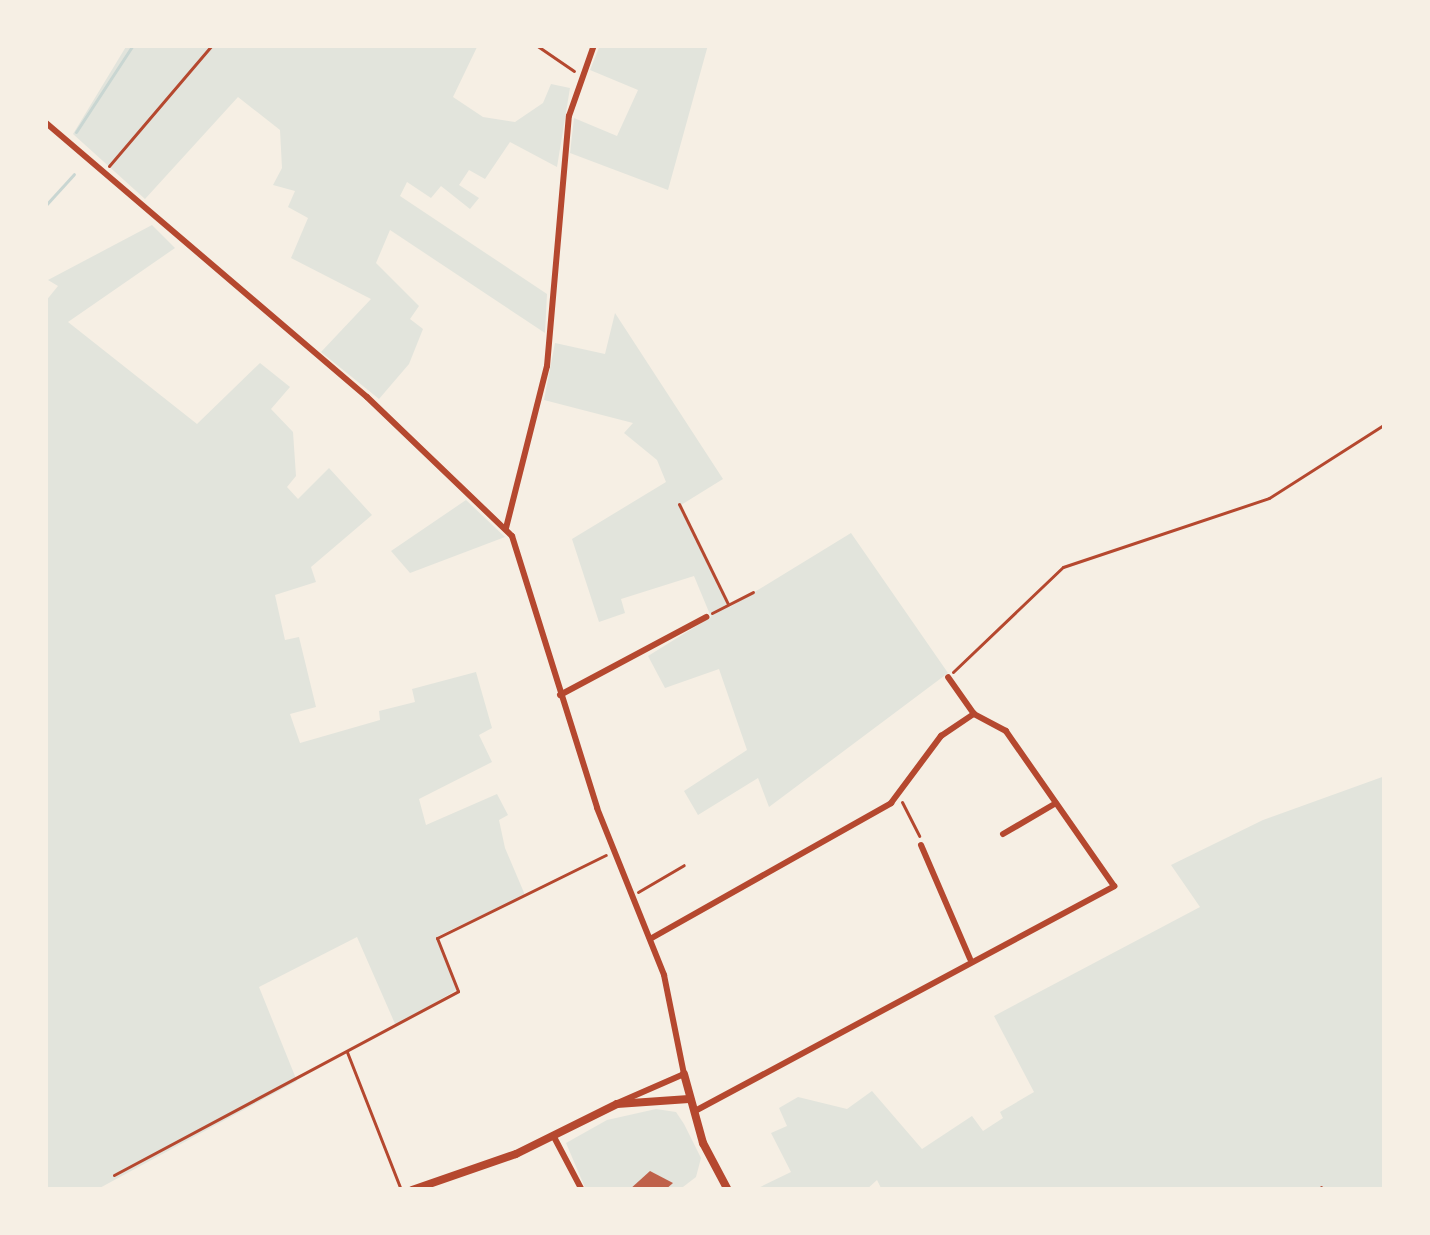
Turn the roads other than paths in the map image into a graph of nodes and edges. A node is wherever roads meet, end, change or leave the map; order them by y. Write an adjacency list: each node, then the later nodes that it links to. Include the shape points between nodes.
1 (594, 45): 3 (street, via 566,140 547,366)
2 (45, 122): 3 (street)
3 (506, 528): 6 (street)
4 (706, 616): 6 (street)
5 (948, 676): 7 (street)
6 (560, 695): 11 (street)
7 (974, 714): 8 (street, via 1006,731); 11 (street, via 941,736 900,795)
8 (1056, 803): 9 (street); 12 (street, via 1114,886)
9 (1004, 834)
10 (921, 845): 12 (street)
11 (650, 939): 13 (street)
12 (970, 959): 16 (street)
13 (684, 1074): 14 (street); 15 (street)
14 (688, 1099): 15 (street); 16 (street)
15 (617, 1104): 17 (street)
16 (692, 1113): 20 (street)
17 (554, 1136): 18 (street); 19 (street)
18 (412, 1190)
19 (582, 1190)
20 (728, 1190)

